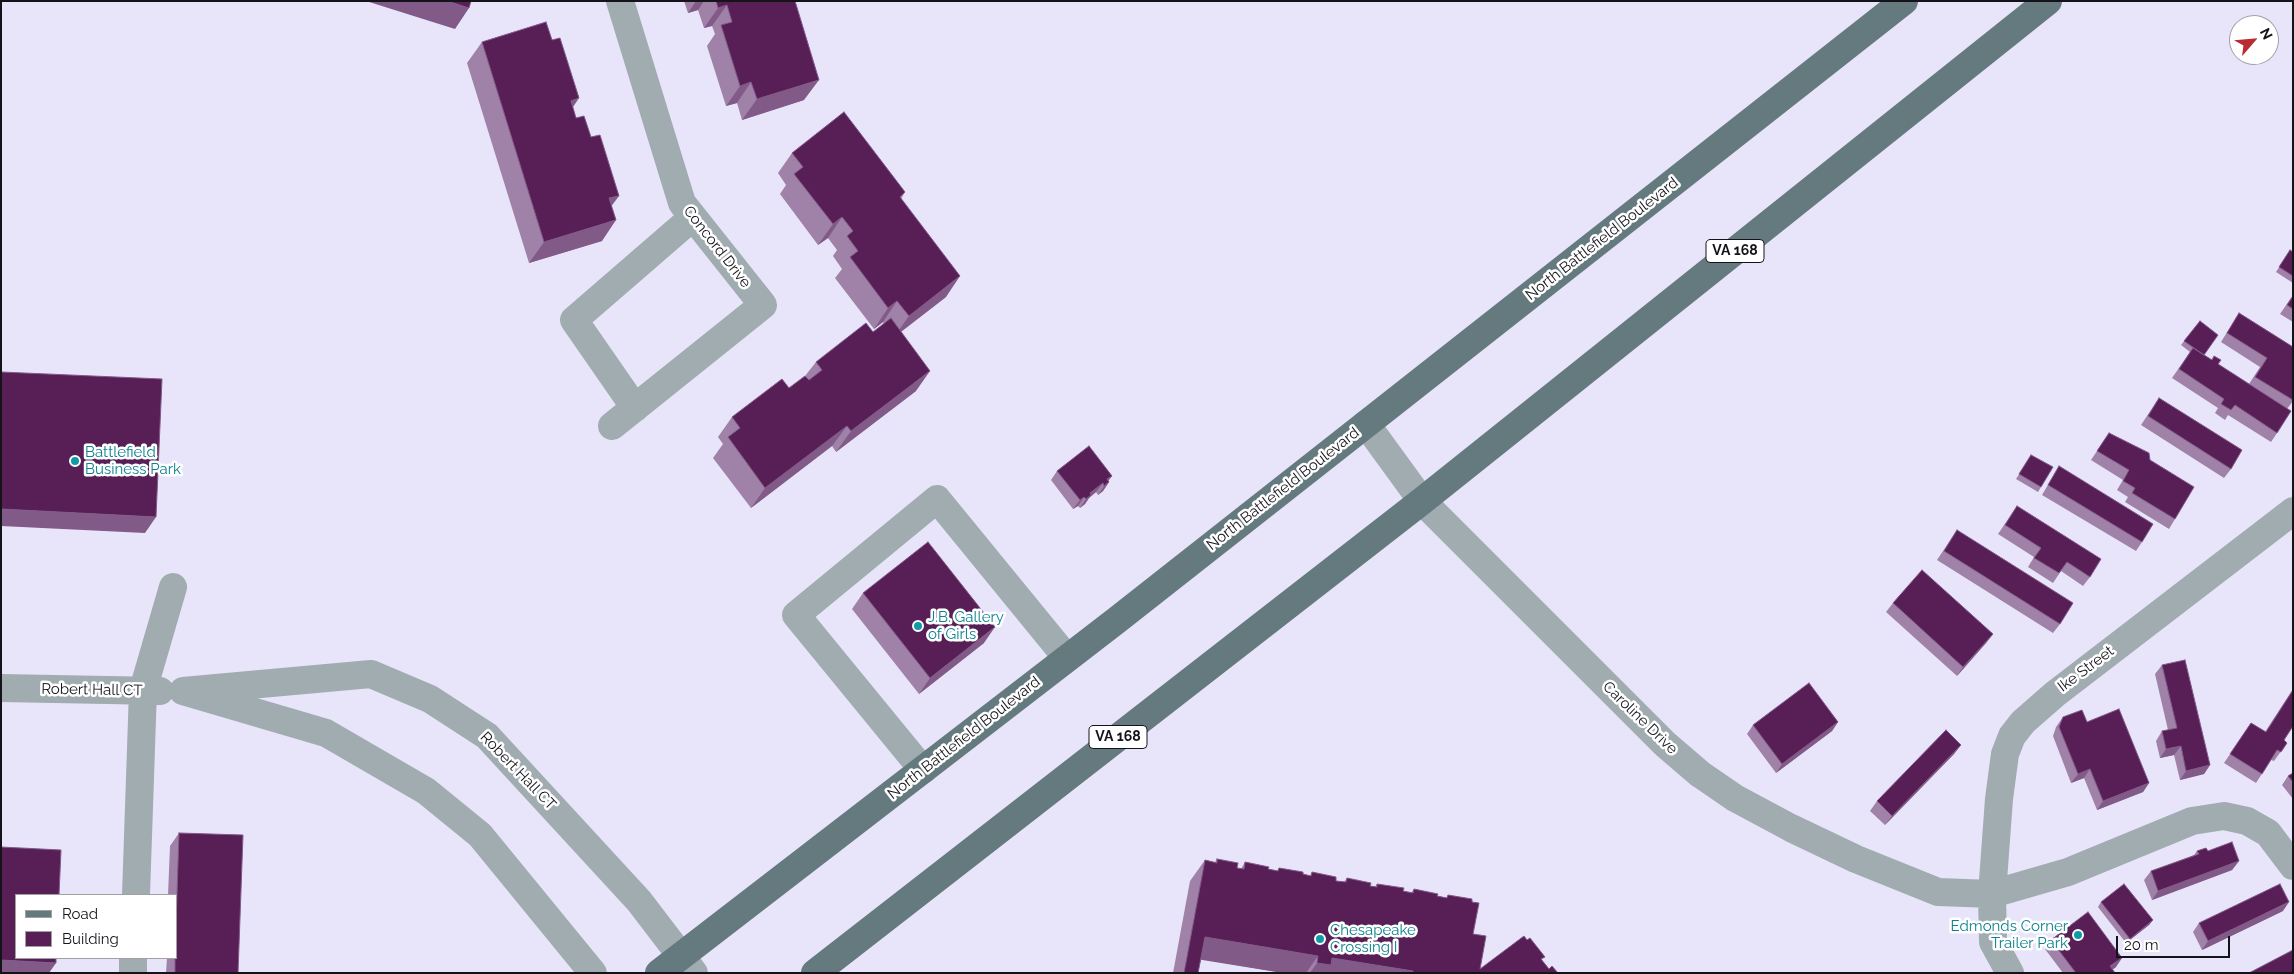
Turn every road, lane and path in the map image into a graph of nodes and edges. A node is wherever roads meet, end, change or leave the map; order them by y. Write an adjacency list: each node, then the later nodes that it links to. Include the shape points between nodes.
1 (620, 1): 4 (street, Concord Drive, via 682,204)
2 (1904, 1): 6 (main road, North Battlefield Boulevard)
3 (2048, 1): 8 (main road, VA 168)
4 (694, 217): 5 (street, via 574,320); 5 (street, Concord Drive, via 763,305)
5 (635, 408): 7 (street, Concord Drive)
6 (1366, 424): 8 (street, Caroline Drive); 11 (main road, North Battlefield Boulevard)
7 (612, 426)
8 (1422, 501): 18 (street, Caroline Drive, via 1665,744 1700,774 1791,828 1856,859 1938,892); 24 (main road, VA 168)
9 (2293, 511): 18 (street, Ike Street, via 2023,722 2012,736 2005,754 1998,799)
10 (173, 587): 13 (street)
11 (1067, 658): 15 (main road, North Battlefield Boulevard); 15 (street, via 937,499 796,615)
12 (1, 688): 13 (street, Robert Hall CT)
13 (143, 690): 14 (street, Robert Hall CT); 17 (street)
14 (183, 691): 20 (street, Robert Hall CT, via 371,674 430,699 487,736 639,901); 22 (street, Robert Hall CT, via 326,733 426,792 480,835)
15 (923, 770): 20 (main road, North Battlefield Boulevard)
16 (2293, 866): 18 (street, via 2268,833 2247,821 2224,816 2192,822 2068,872)
17 (136, 894)
18 (1992, 894): 25 (street, Ike Street, via 1993,942)
19 (133, 959): 21 (street)
20 (688, 964): 23 (main road, North Battlefield Boulevard)
21 (133, 973)
22 (594, 973)
23 (659, 973)
24 (815, 973)
25 (2010, 973)

